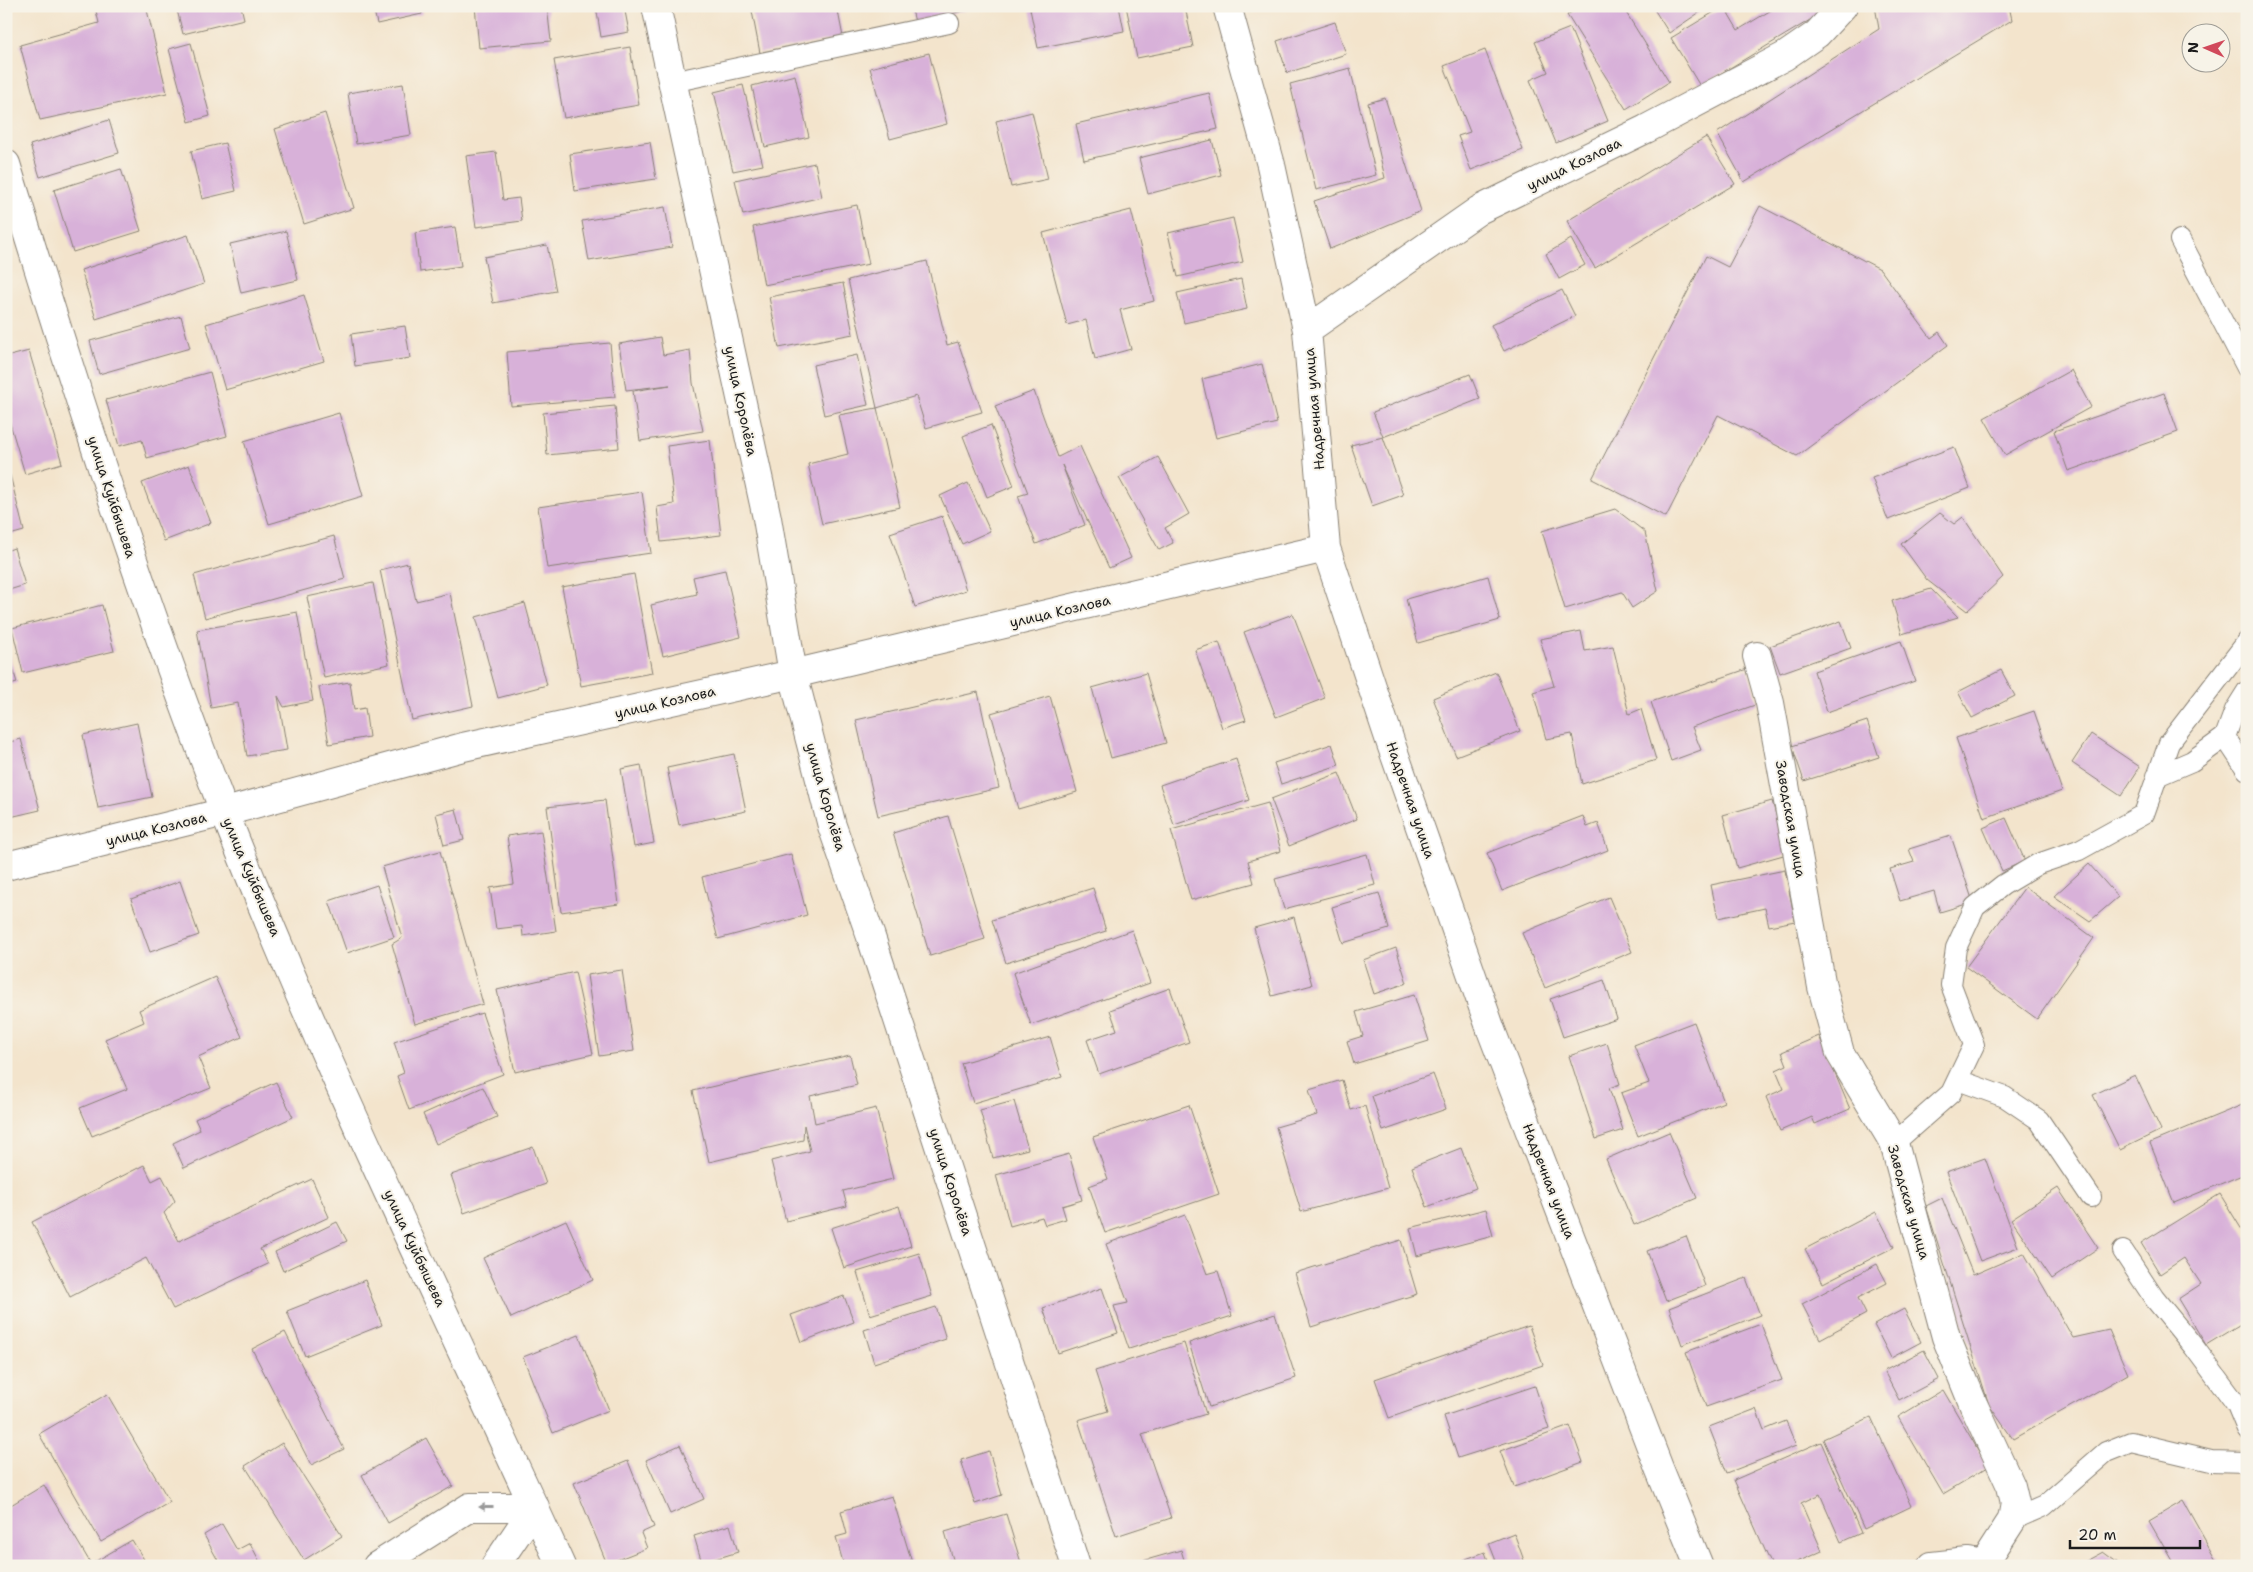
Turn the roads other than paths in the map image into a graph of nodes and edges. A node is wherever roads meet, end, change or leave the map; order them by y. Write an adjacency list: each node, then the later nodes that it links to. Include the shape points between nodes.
1 (656, 6): 5 (street, улица Королёва)
2 (1227, 6): 8 (street, Надречная улица, via 1271,165)
3 (1843, 6): 8 (street, улица Козлова, via 1817,34 1785,56 1646,130 1479,210)
4 (949, 23): 5 (lane)
5 (672, 82): 13 (street, улица Королёва, via 767,518)
6 (6, 164): 18 (street, улица Куйбышева, via 128,549)
7 (2180, 240): 9 (lane)
8 (1307, 330): 10 (street, Надречная улица)
9 (2247, 368)
10 (1326, 548): 13 (street, улица Козлова); 33 (street, Надречная улица, via 1491,1030)
11 (2247, 642): 17 (lane, via 2170,743)
12 (1757, 656): 21 (street, Заводская улица, via 1770,703 1824,996 1840,1053)
13 (793, 674): 18 (street, улица Козлова, via 463,747); 32 (street, улица Королёва, via 832,826)
14 (2247, 692): 15 (lane, via 2235,710)
15 (2226, 736): 16 (lane); 17 (lane, via 2192,761)
16 (2247, 770)
17 (2157, 776): 20 (lane, via 2144,814 2080,850 2038,864 1974,907 1956,948 1951,985 1974,1046)
18 (225, 812): 19 (street, улица Козлова); 26 (street, улица Куйбышева, via 334,1074)
19 (6, 866)
20 (1958, 1080): 21 (lane, via 1951,1093); 22 (lane, via 2005,1097 2039,1120)
21 (1894, 1143): 27 (street, Заводская улица, via 1946,1337 2011,1486 2015,1503)
22 (2091, 1197)
23 (2123, 1251): 24 (lane, via 2154,1298 2237,1404)
24 (2247, 1429)
25 (2247, 1462): 27 (lane, via 2211,1461 2130,1442 2106,1452 2044,1506)
26 (535, 1507): 29 (street, one-way to 29, via 470,1507); 30 (street); 31 (street, улица Куйбышева)
27 (2012, 1520): 28 (street, Заводская улица)
28 (1984, 1565): 34 (street, via 1968,1562)
29 (377, 1566)
30 (495, 1566)
31 (561, 1566)
32 (1076, 1566)
33 (1699, 1566)
34 (1932, 1566)

